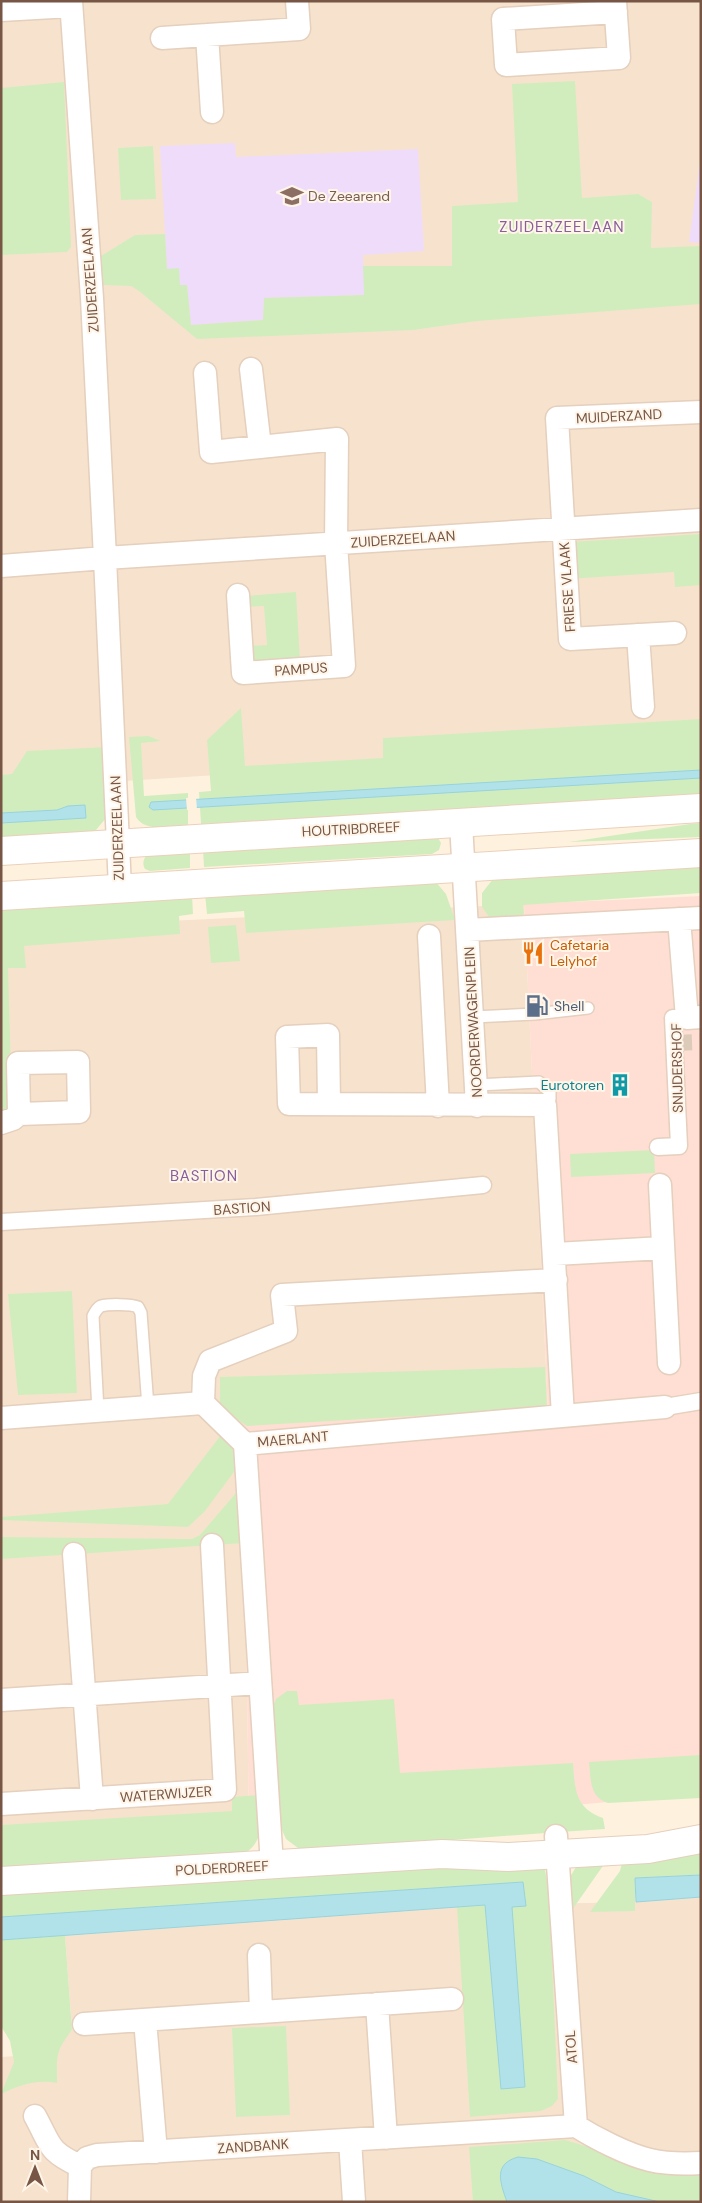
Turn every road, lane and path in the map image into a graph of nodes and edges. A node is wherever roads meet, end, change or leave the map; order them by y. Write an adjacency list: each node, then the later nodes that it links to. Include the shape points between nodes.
1 (297, 1): 5 (street, via 299,29)
2 (71, 4): 4 (street); 15 (street, ZUIDERZEELAAN, via 92,298)
3 (616, 6): 3 (street, via 503,19 506,65 619,58)
4 (1, 10)
5 (207, 35): 6 (street); 7 (street)
6 (162, 38)
7 (212, 112)
8 (251, 369): 11 (street)
9 (206, 373): 11 (street, via 211,452)
10 (701, 412): 13 (street, MUIDERZAND, via 557,418)
11 (260, 448): 14 (street, via 336,439)
12 (701, 520): 13 (street, ZUIDERZEELAAN)
13 (563, 529): 14 (street, ZUIDERZEELAAN); 19 (street, FRIESE VLAAK, via 570,639)
14 (336, 543): 15 (street, ZUIDERZEELAAN); 17 (street, PAMPUS, via 344,666 243,673)
15 (105, 558): 16 (street); 23 (street, ZUIDERZEELAAN)
16 (1, 566)
17 (238, 595)
18 (675, 633): 19 (street, FRIESE VLAAK)
19 (638, 635): 20 (street)
20 (643, 707)
21 (701, 808): 22 (main road, HOUTRIBDREEF)
22 (461, 823): 23 (main road, HOUTRIBDREEF); 26 (street, NOORDERWAGENPLEIN)
23 (118, 843): 24 (main road, HOUTRIBDREEF); 27 (street, ZUIDERZEELAAN)
24 (1, 851)
25 (701, 853): 26 (main road)
26 (465, 867): 27 (main road); 31 (street, NOORDERWAGENPLEIN)
27 (120, 888): 28 (main road)
28 (1, 896)
29 (701, 918): 30 (street, NOORDERWAGENPLEIN)
30 (679, 919): 31 (street, NOORDERWAGENPLEIN); 35 (street, SNIJDERSHOF)
31 (468, 930): 34 (street, NOORDERWAGENPLEIN)
32 (429, 936): 38 (street)
33 (588, 1008): 34 (lane)
34 (473, 1017): 36 (street, NOORDERWAGENPLEIN)
35 (694, 1017): 39 (street, SNIJDERSHOF, via 673,1018 679,1146)
36 (477, 1096): 38 (street); 44 (street, NOORDERWAGENPLEIN, via 548,1102)
37 (330, 1104): 38 (street)
38 (438, 1106)
39 (658, 1147)
40 (483, 1185): 42 (street, BASTION, via 256,1207)
41 (660, 1185): 43 (street)
42 (1, 1222)
43 (663, 1248): 44 (street); 46 (street)
44 (555, 1254): 45 (street)
45 (556, 1280): 48 (street, via 282,1295 286,1331 210,1360 204,1376); 52 (street)
46 (669, 1363)
47 (701, 1401): 50 (street, MAERLANT)
48 (203, 1403): 49 (street); 54 (street)
49 (148, 1407): 51 (street); 51 (lane, via 141,1313 132,1305 101,1306 93,1316)
50 (665, 1407): 52 (street, MAERLANT)
51 (98, 1411): 53 (street)
52 (562, 1416): 54 (street, MAERLANT)
53 (1, 1418)
54 (245, 1444): 57 (street, MAERLANT)
55 (212, 1545): 58 (street, WATERWIJZER)
56 (74, 1554): 59 (street)
57 (260, 1683): 58 (street); 65 (street, MAERLANT)
58 (219, 1685): 59 (street); 61 (street, WATERWIJZER, via 225,1790)
59 (83, 1694): 60 (street); 61 (street)
60 (1, 1700)
61 (92, 1799): 62 (street, WATERWIJZER)
62 (1, 1804)
63 (699, 1839): 64 (main road, POLDERDREEF, via 648,1849)
64 (557, 1845): 65 (main road, POLDERDREEF, via 508,1857 442,1854); 74 (street, ATOL)
65 (272, 1865): 66 (main road, POLDERDREEF)
66 (1, 1881)
67 (259, 1955): 70 (street)
68 (452, 1999): 69 (street)
69 (377, 2004): 70 (street); 75 (street)
70 (261, 2012): 71 (street)
71 (145, 2020): 72 (street); 77 (street)
72 (84, 2024)
73 (35, 2116): 79 (street, via 51,2148 62,2159)
74 (576, 2126): 75 (street, ZANDBANK); 78 (street, via 648,2160)
75 (386, 2138): 76 (street, ZANDBANK)
76 (350, 2140): 77 (street, ZANDBANK); 81 (street)
77 (156, 2152): 79 (street, ZANDBANK, via 97,2155 87,2158)
78 (701, 2163)
79 (80, 2166): 80 (street)
80 (80, 2202)
81 (354, 2202)

